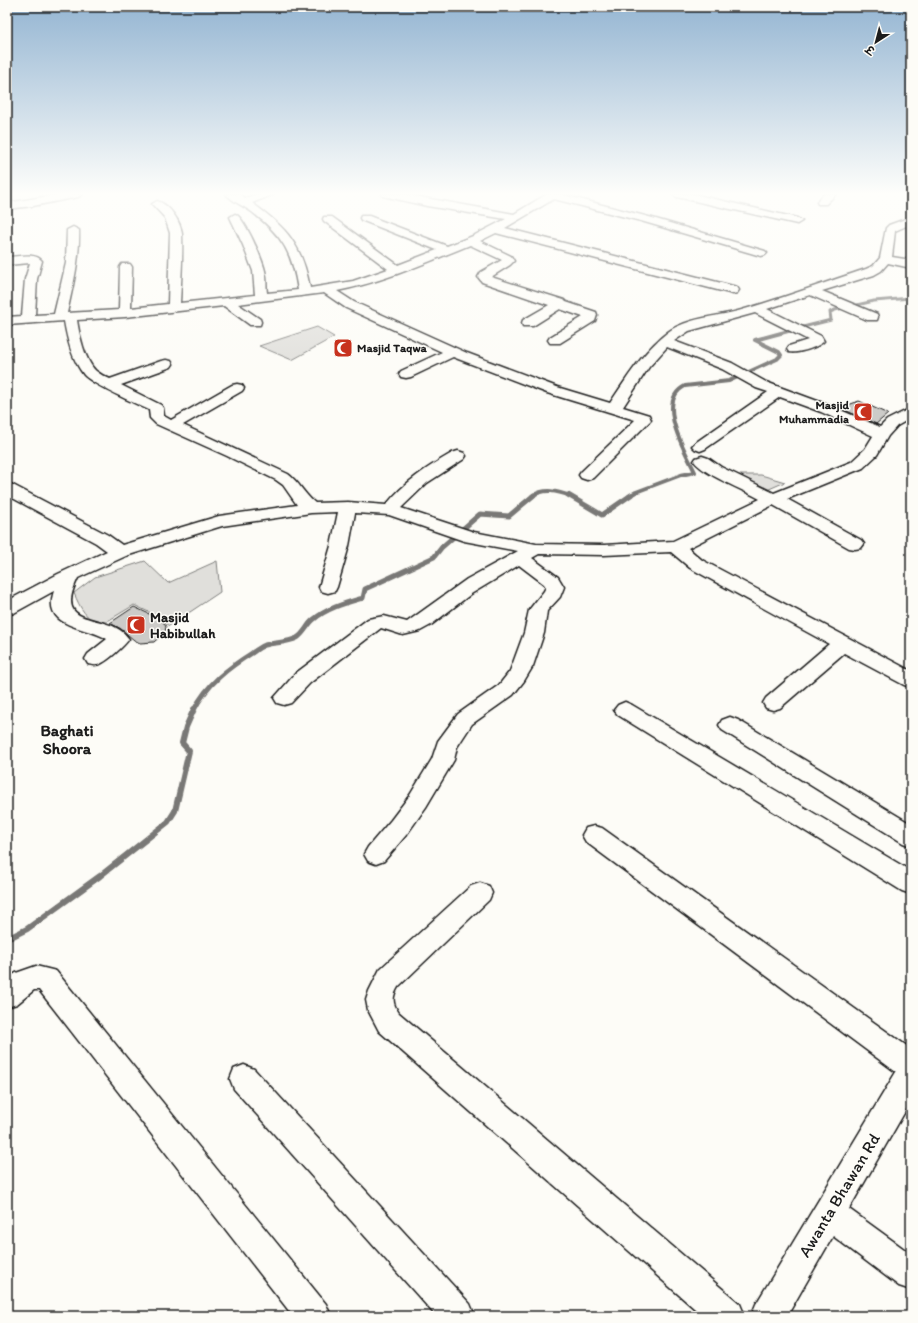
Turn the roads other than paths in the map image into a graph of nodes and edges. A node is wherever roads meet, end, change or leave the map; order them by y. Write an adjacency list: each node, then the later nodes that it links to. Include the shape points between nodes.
1 (74, 256): 25 (street)
2 (175, 256): 22 (street)
3 (253, 256): 19 (street, via 259,270)
4 (295, 256): 18 (street)
5 (377, 256): 14 (street)
6 (433, 256): 14 (street)
7 (502, 256): 21 (street, via 508,261 484,277)
8 (599, 256): 16 (street)
9 (886, 256): 10 (street)
10 (885, 259): 12 (street); 17 (street, via 870,272)
11 (7, 261): 27 (street, via 36,261 31,279)
12 (911, 264)
13 (126, 267): 24 (street)
14 (396, 270): 15 (street)
15 (328, 290): 18 (street); 34 (street, via 350,305)
16 (733, 290)
17 (811, 291): 23 (street); 26 (street)
18 (305, 293): 19 (street)
19 (261, 298): 20 (street)
20 (225, 301): 22 (street); 29 (street)
21 (560, 303): 30 (street); 31 (street, via 592,315)
22 (174, 306): 24 (street)
23 (757, 309): 32 (street, via 684,328); 33 (street, via 817,341)
24 (125, 313): 25 (street)
25 (64, 317): 27 (street); 37 (street, via 90,373)
26 (872, 317)
27 (28, 320): 28 (street)
28 (7, 321)
29 (255, 322)
30 (528, 323)
31 (555, 340)
32 (665, 342): 39 (street, via 743,374); 40 (street, via 638,374)
33 (794, 349)
34 (452, 352): 36 (street); 40 (street, via 552,390)
35 (166, 364): 37 (street)
36 (406, 374)
37 (109, 384): 42 (street, via 156,408 157,418)
38 (237, 388): 42 (street)
39 (778, 392): 43 (street, via 826,409); 47 (street, via 701,454 715,470)
40 (614, 409): 45 (street, via 640,416 644,420)
41 (911, 412): 43 (street, via 892,423)
42 (171, 426): 49 (street, via 282,477)
43 (882, 434): 47 (street, via 871,452 857,465)
44 (458, 456): 50 (street, via 416,483)
45 (587, 475)
46 (7, 488): 53 (street, via 102,539)
47 (774, 500): 51 (street); 52 (street, via 754,507)
48 (348, 507): 49 (street); 50 (street); 56 (street)
49 (311, 508): 53 (street, via 219,521)
50 (391, 510): 54 (street)
51 (855, 544)
52 (675, 546): 54 (street); 58 (street, via 696,564)
53 (120, 552): 55 (street)
54 (528, 553): 61 (street, via 455,596 414,627 403,629 383,621 375,622 303,678); 67 (street, via 555,587 538,610 534,633 523,666 506,690 465,720 454,732 443,760 418,801)
55 (71, 575): 57 (street); 59 (street, via 62,595 62,606 66,614 72,620 108,632 119,639)
56 (328, 587)
57 (7, 609)
58 (842, 644): 60 (street); 62 (street)
59 (95, 659)
60 (911, 680)
61 (284, 698)
62 (773, 703)
63 (625, 710): 68 (street)
64 (730, 725): 66 (street)
65 (594, 835): 71 (street)
66 (911, 836)
67 (376, 854)
68 (911, 884)
69 (480, 893): 78 (street, via 389,978 379,994 380,1009 395,1028)
70 (7, 995): 76 (street, via 30,978 40,977 47,980)
71 (911, 1066)
72 (911, 1074): 74 (street, Awanta Bhawan Rd)
73 (244, 1079): 77 (street)
74 (828, 1213): 75 (street); 79 (street, Awanta Bhawan Rd)
75 (911, 1274)
76 (314, 1316)
77 (458, 1316)
78 (728, 1316)
79 (768, 1316)

